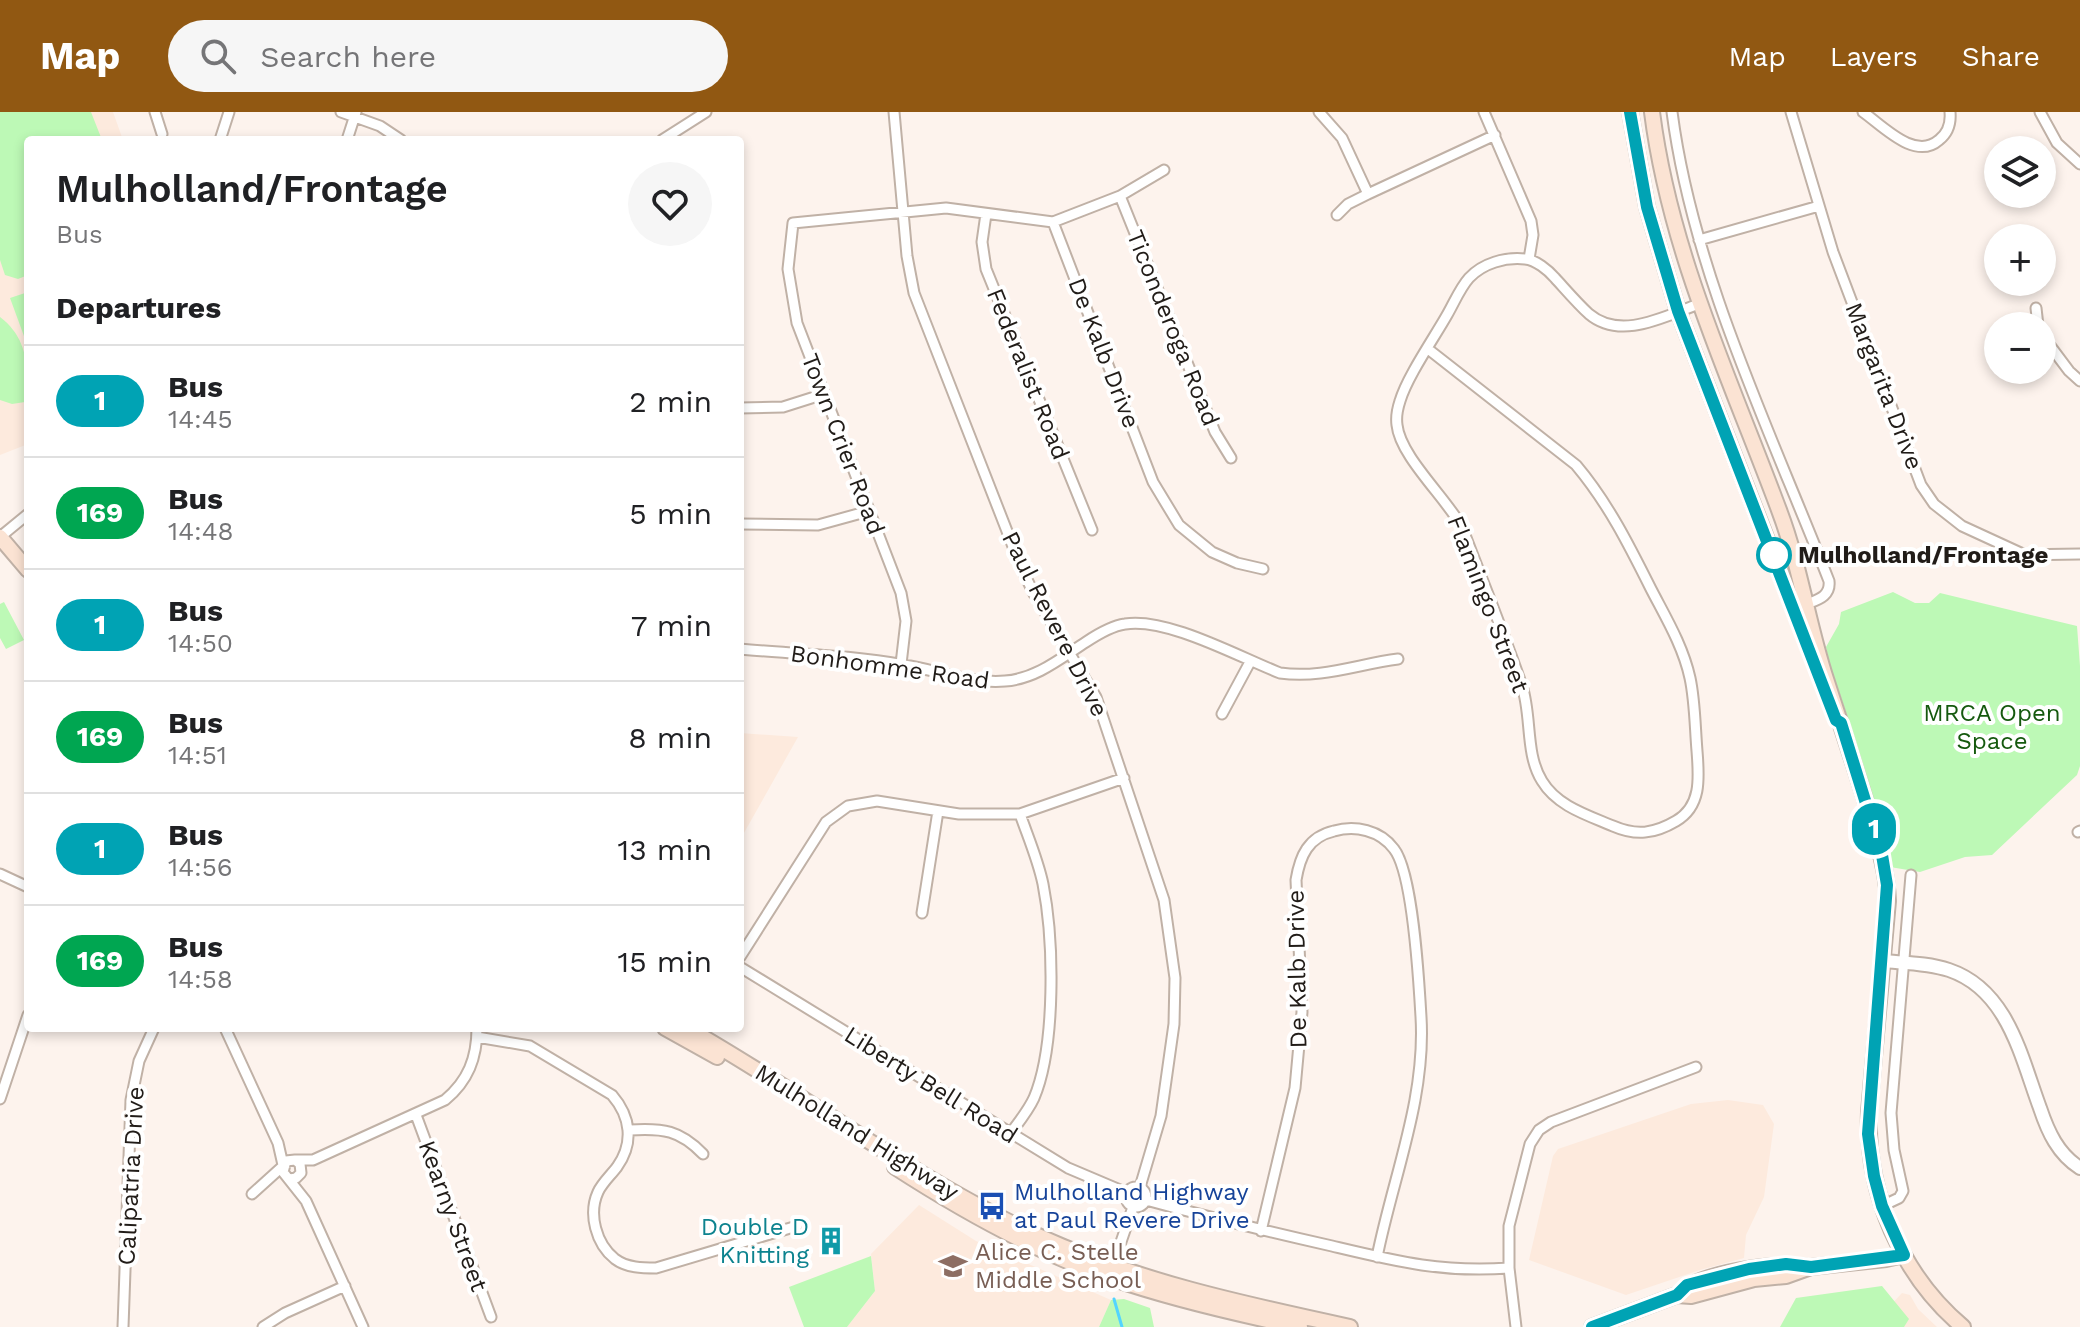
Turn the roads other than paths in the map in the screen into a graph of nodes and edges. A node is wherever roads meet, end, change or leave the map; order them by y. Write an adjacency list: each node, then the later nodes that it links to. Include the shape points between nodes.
1 (155, 112): 16 (street)
2 (229, 112): 18 (street)
3 (341, 112): 15 (street)
4 (706, 112): 21 (street)
5 (894, 112): 27 (street, Paul Revere Drive)
6 (1319, 112): 24 (street, via 1342,138)
7 (1484, 112): 17 (street)
8 (1630, 112): 35 (main road, via 1647,207)
9 (1652, 112): 33 (main road, via 1674,225)
10 (1672, 112): 31 (street)
11 (1791, 112): 26 (street, Margarita Drive)
12 (1863, 112): 13 (street, via 1910,146 1923,147 1946,133)
13 (1950, 112)
14 (2040, 112): 22 (street, via 2057,143)
15 (355, 114): 19 (street); 20 (street)
16 (162, 134)
17 (1495, 135): 24 (street); 32 (street, via 1531,221)
18 (221, 136)
19 (348, 136)
20 (395, 136)
21 (668, 136)
22 (2080, 164)
23 (1164, 170): 25 (street)
24 (1368, 194): 29 (street)
25 (1120, 196): 30 (street); 42 (street, Ticonderoga Road, via 1215,432)
26 (1819, 206): 31 (street); 49 (street, Margarita Drive, via 1921,485 1934,504 1962,526 2025,555)
27 (903, 211): 28 (street, via 946,208); 40 (street, Town Crier Road, via 793,223 791,298); 55 (street, Paul Revere Drive, via 914,293 1021,567)
28 (986, 214): 30 (street); 46 (street, Federalist Road, via 986,269)
29 (1337, 215)
30 (1053, 222): 51 (street, De Kalb Drive, via 1153,482 1179,525 1212,552)
31 (1699, 240): 53 (street, via 1829,581 1826,595)
32 (1529, 259): 35 (street, via 1548,270 1601,322 1630,326); 37 (street, Flamingo Street, via 1500,260 1468,279)
33 (1699, 304): 35 (street); 53 (main road, via 1780,511)
34 (2036, 308): 36 (street)
35 (1678, 311): 53 (main road)
36 (2036, 312)
37 (1428, 349): 37 (street, Flamingo Street, via 1400,400 1397,425 1406,451 1462,527 1523,689 1541,781 1578,811 1625,831 1662,830 1695,802 1699,777 1691,680 1682,649 1611,511 1576,465)
38 (2056, 354): 39 (street)
39 (2080, 381)
40 (824, 394): 41 (street, via 783,407); 43 (street, Town Crier Road)
41 (744, 408)
42 (1231, 458)
43 (869, 511): 45 (street, via 818,525); 58 (street, Town Crier Road, via 905,606)
44 (24, 517): 47 (street)
45 (744, 524)
46 (1092, 530)
47 (0, 537): 50 (main road)
48 (0, 551): 52 (main road)
49 (2080, 554)
50 (24, 565)
51 (1263, 569)
52 (24, 578)
53 (1801, 606): 68 (main road, via 1885,870)
54 (744, 649): 58 (street, Bonhomme Road)
55 (1070, 652): 57 (street, Bonhomme Road, via 1104,631 1141,623 1163,626); 58 (street, Bonhomme Road, via 1042,670 1003,682); 60 (street, Paul Revere Drive, via 1096,697)
56 (1398, 659): 57 (street, Bonhomme Road, via 1300,676)
57 (1250, 662): 59 (street)
58 (901, 664)
59 (1222, 714)
60 (1124, 778): 62 (street); 91 (street, Paul Revere Drive, via 1164,900 1175,978 1170,1067)
61 (938, 811): 62 (street); 66 (street); 67 (street, via 877,801 848,806 826,822)
62 (1020, 814): 81 (street, via 1043,883 1049,1011 1041,1077)
63 (0, 874): 65 (street)
64 (1911, 875): 69 (street)
65 (24, 885)
66 (922, 913)
67 (744, 951)
68 (1883, 961): 69 (street); 96 (main road, via 1868,1134)
69 (1904, 963): 87 (street, via 1951,971 1973,981 1993,1000 2009,1024 2047,1129); 96 (street, via 1891,1113 1903,1191)
70 (744, 969): 81 (street, Liberty Bell Road)
71 (24, 1027): 78 (street)
72 (152, 1032): 107 (street, Calipatria Drive, via 131,1100)
73 (227, 1032): 82 (street)
74 (672, 1032): 106 (main road, Mulholland Highway, via 1007,1232 1108,1277)
75 (694, 1032): 102 (main road, Mulholland Highway, via 983,1209)
76 (477, 1033): 79 (street, via 470,1071 457,1091); 80 (street, via 530,1046 612,1095)
77 (1696, 1067): 103 (street, via 1539,1130 1530,1144 1509,1226)
78 (0, 1099)
79 (416, 1115): 85 (street); 105 (street, Kearny Street)
80 (630, 1130): 83 (street, via 671,1132 688,1138); 98 (street, via 620,1163 598,1192 593,1216 598,1235 617,1260 656,1268)
81 (1010, 1134): 92 (street, Liberty Bell Road, via 1068,1168)
82 (278, 1143): 84 (street); 86 (street)
83 (703, 1154)
84 (294, 1160): 85 (street); 86 (street); 88 (street)
85 (313, 1160): 88 (street)
86 (283, 1166): 89 (street); 90 (street)
87 (2080, 1168)
88 (301, 1173): 89 (street); 95 (street)
89 (288, 1178): 90 (street); 95 (street)
90 (270, 1179): 93 (street)
91 (1140, 1187): 92 (street); 94 (street)
92 (1127, 1193): 97 (street)
93 (252, 1194)
94 (1146, 1200): 97 (street); 99 (street)
95 (306, 1201): 104 (street)
96 (1882, 1206): 100 (main road)
97 (1133, 1207): 102 (street)
98 (797, 1226)
99 (1261, 1231): 101 (street); 101 (street, De Kalb Drive, via 1295,1088 1302,1012 1299,859 1326,833 1361,829 1395,849 1403,866 1421,1020 1412,1119)
100 (1904, 1255): 113 (main road, via 1749,1269 1687,1285 1677,1295); 114 (main road, via 1932,1298)
101 (1377, 1257): 103 (street, via 1429,1268)
102 (1112, 1268): 106 (main road, Mulholland Highway)
103 (1509, 1268): 112 (street)
104 (345, 1286): 108 (street); 109 (street)
105 (491, 1317)
106 (1269, 1321): 110 (main road, Mulholland Highway); 111 (main road, Mulholland Highway)
107 (123, 1327)
108 (263, 1327)
109 (363, 1327)
110 (1300, 1327)
111 (1350, 1327)
112 (1516, 1327)
113 (1592, 1327)
114 (1963, 1327)

